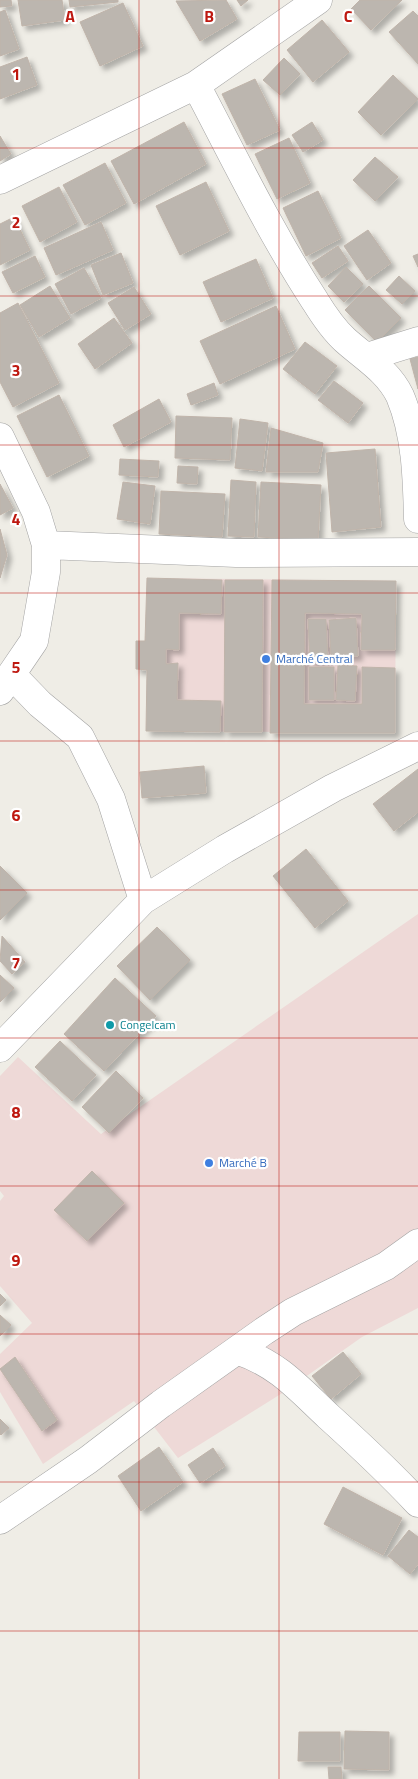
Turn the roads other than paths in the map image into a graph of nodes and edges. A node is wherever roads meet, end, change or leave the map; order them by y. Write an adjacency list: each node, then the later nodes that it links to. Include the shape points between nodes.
1 (318, 0): 2 (street)
2 (196, 85): 3 (street); 5 (street, via 315,301 344,339)
3 (0, 180)
4 (418, 341): 5 (street)
5 (367, 357): 7 (street, via 386,374 399,394 409,420)
6 (0, 437): 9 (street, via 36,512)
7 (418, 519)
8 (418, 552): 9 (street)
9 (46, 559): 10 (street, via 34,641)
10 (6, 683): 12 (street, via 40,704 80,737 111,799)
11 (418, 746): 12 (street, via 225,849)
12 (143, 900): 13 (street)
13 (0, 1048)
14 (418, 1243): 15 (street, via 386,1266 293,1312)
15 (239, 1350): 16 (street, via 274,1366); 17 (street)
16 (418, 1503)
17 (0, 1520)

